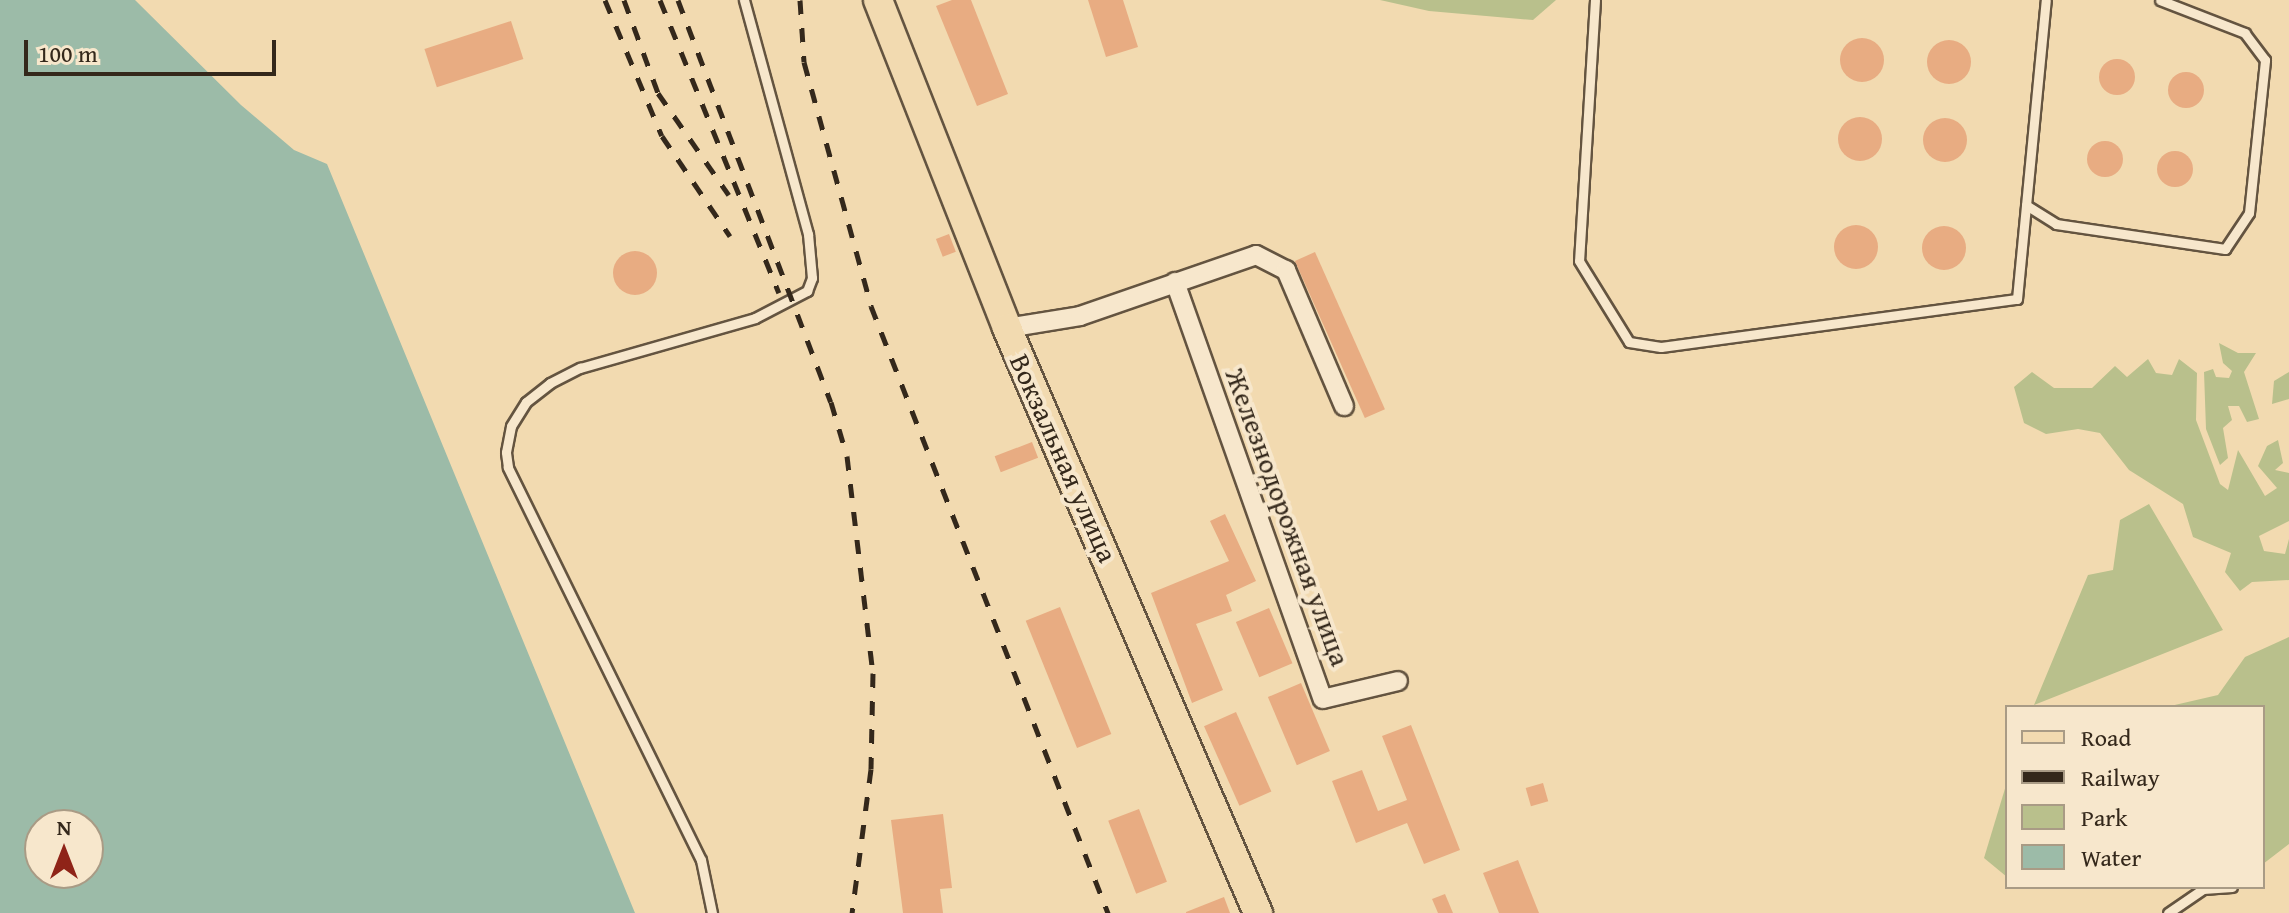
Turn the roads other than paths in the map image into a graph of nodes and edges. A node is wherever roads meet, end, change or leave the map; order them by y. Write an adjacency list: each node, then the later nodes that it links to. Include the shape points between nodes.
1 (744, 0): 12 (lane, via 808,234 812,278 807,291 755,318 580,368 550,383 526,402 511,426 506,452 508,467 701,860)
2 (878, 0): 8 (main road, Вокзальная улица)
3 (1595, 0): 6 (lane, via 1579,261 1629,342 1661,347 2017,299)
4 (2046, 0): 6 (lane)
5 (2160, 0): 6 (lane, via 2245,33 2265,60 2249,213 2225,249 2056,224)
6 (2026, 205)
7 (1175, 282): 8 (street, via 1080,316); 9 (street, via 1236,259 1256,255 1273,260 1286,270); 10 (street, Железнодорожная улица, via 1323,699)
8 (1007, 328): 13 (main road, Вокзальная улица)
9 (1344, 406)
10 (1398, 681)
11 (2203, 889): 14 (lane)
12 (712, 913)
13 (1258, 913)
14 (2168, 913)

